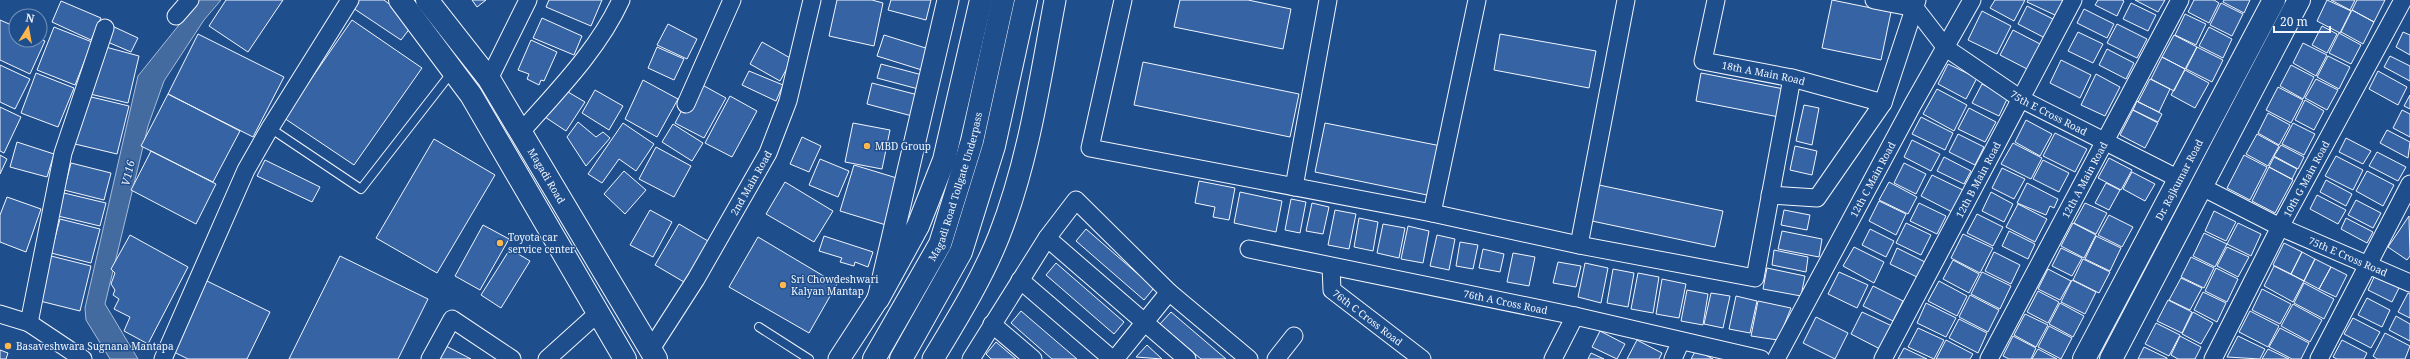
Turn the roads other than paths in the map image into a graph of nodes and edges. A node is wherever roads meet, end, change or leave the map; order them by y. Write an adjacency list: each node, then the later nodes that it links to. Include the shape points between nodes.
1 (190, 0): 27 (street)
2 (350, 0): 36 (street)
3 (400, 0): 30 (main road)
4 (427, 0): 32 (main road, Magadi Road)
5 (528, 0): 32 (street)
6 (621, 0): 37 (street, via 613,17 568,80)
7 (732, 0): 35 (street)
8 (812, 0): 64 (street, 2nd Main Road, via 788,101 768,153)
9 (948, 0): 54 (street)
10 (981, 0): 54 (main road, via 944,160 918,226)
11 (1003, 0): 73 (main road, Magadi Road Tollgate Underpass, via 972,141 940,244)
12 (1026, 0): 74 (main road, via 994,146 961,252)
13 (1055, 0): 75 (street, via 1026,152 999,236 968,301)
14 (1123, 0): 42 (street, via 1090,148)
15 (1328, 0): 42 (street)
16 (1477, 0): 44 (street)
17 (1626, 0): 47 (street)
18 (1716, 0): 31 (street, 18th A Main Road, via 1703,61)
19 (1874, 0): 26 (street)
20 (1972, 0): 29 (street, 12th C Main Road)
21 (2073, 0): 33 (street, 12th B Main Road)
22 (2180, 0): 38 (street, 12th A Main Road)
23 (2274, 0): 39 (main road, Dr. Rajkumar Road)
24 (2299, 0): 41 (main road)
25 (2403, 0): 45 (street, 10th G Main Road)
26 (1916, 4): 29 (street, 75th E Cross Road); 34 (street)
27 (176, 16)
28 (105, 28): 58 (street, via 63,152)
29 (1946, 48): 33 (street, 75th E Cross Road); 87 (street, 12th C Main Road, via 1913,104)
30 (453, 71): 36 (lane, via 361,188); 55 (main road, via 471,95)
31 (1792, 78): 34 (street, 18th A Main Road); 43 (street)
32 (489, 79): 37 (main road, Magadi Road)
33 (2021, 99): 38 (street, 75th E Cross Road); 88 (street, 12th B Main Road)
34 (1883, 103): 43 (street, via 1817,198)
35 (686, 104)
36 (270, 128): 66 (street, via 246,170)
37 (521, 132): 64 (main road, Magadi Road)
38 (2104, 140): 39 (street, 75th E Cross Road); 89 (street, 12th A Main Road)
39 (2179, 179): 90 (main road, Dr. Rajkumar Road)
40 (2410, 184): 49 (street)
41 (2200, 186): 45 (street, 75th E Cross Road); 91 (main road)
42 (1294, 187): 44 (street)
43 (1770, 195): 47 (street, via 1755,278)
44 (1432, 213): 47 (street)
45 (2280, 226): 49 (street, 75th E Cross Road); 92 (street, 10th G Main Road)
46 (1047, 238): 51 (street); 53 (street, via 1076,200); 59 (street)
47 (1579, 245)
48 (1249, 248): 50 (street, 76th A Cross Road)
49 (2368, 266): 52 (street, 75th E Cross Road); 93 (street)
50 (1331, 267): 57 (street, 76th A Cross Road); 83 (street, 76th C Cross Road, via 1332,290)
51 (1020, 280): 60 (street); 78 (street)
52 (2410, 283)
53 (1169, 292): 59 (street); 81 (street)
54 (878, 299): 72 (street)
55 (598, 313): 69 (street); 70 (main road)
56 (0, 314): 58 (street)
57 (1575, 316): 63 (street, 76th A Cross Road); 84 (street)
58 (28, 322): 65 (street)
59 (1144, 322): 79 (street); 80 (street)
60 (992, 324): 76 (street); 77 (street)
61 (759, 327): 71 (lane)
62 (1294, 336): 82 (street)
63 (1681, 341): 85 (street); 86 (street, 76th A Cross Road)
64 (654, 354)
65 (83, 359)
66 (163, 359)
67 (430, 359): 68 (street, via 452,319)
68 (512, 359)
69 (547, 359)
70 (625, 359)
71 (809, 359)
72 (839, 359)
73 (874, 359)
74 (901, 359)
75 (933, 359)
76 (971, 359)
77 (1034, 359)
78 (1112, 359)
79 (1115, 359)
80 (1187, 359)
81 (1249, 359)
82 (1276, 359)
83 (1422, 359)
84 (1553, 359)
85 (1673, 359)
86 (1761, 359)
87 (1776, 359)
88 (1883, 359)
89 (1989, 359)
90 (2084, 359)
91 (2111, 359)
92 (2212, 359)
93 (2319, 359)

